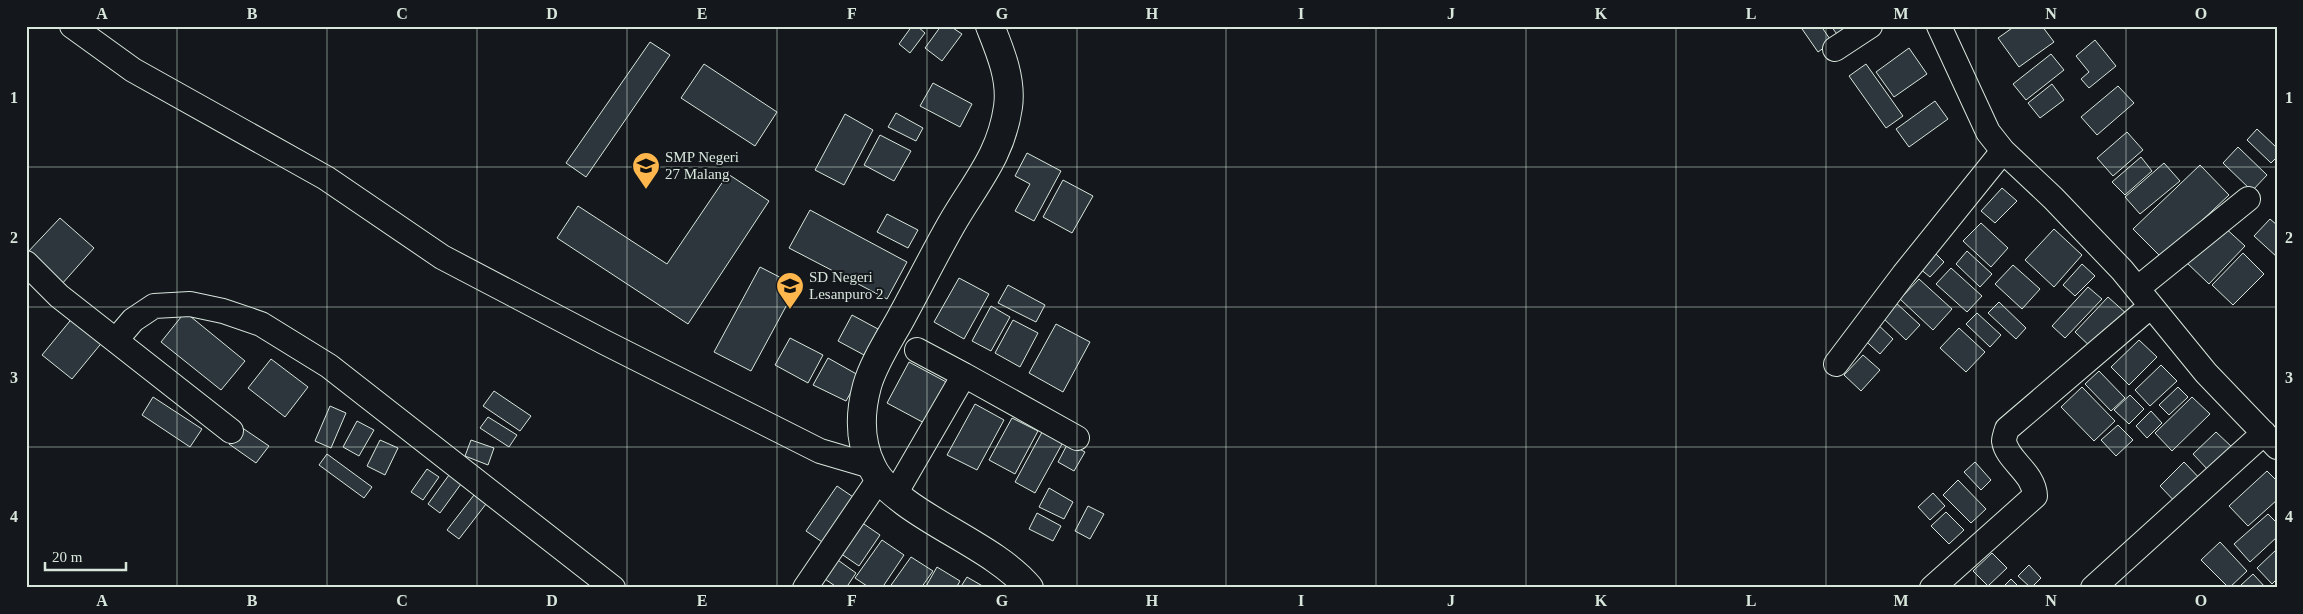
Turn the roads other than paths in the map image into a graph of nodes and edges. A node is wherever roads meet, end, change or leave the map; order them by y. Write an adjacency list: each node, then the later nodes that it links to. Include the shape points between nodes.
1 (72, 26): 17 (street, via 133,70 326,178 442,257 604,342)
2 (990, 26): 17 (street, via 1003,58 1007,83 1008,105 1001,136 994,157 951,224 868,384 861,422 863,440)
3 (1870, 26): 5 (street)
4 (1939, 26): 6 (street, via 1988,132)
5 (1835, 49)
6 (2003, 152): 9 (street, via 2095,240); 12 (street)
7 (2248, 199): 9 (street)
8 (26, 263): 10 (street, via 59,296)
9 (2144, 297): 16 (street, via 2219,387); 21 (street, via 2007,429 2004,441 2034,485 2035,496)
10 (116, 340): 14 (street); 18 (street, via 133,320 154,306 190,304 261,324 328,366)
11 (917, 350): 13 (street)
12 (1836, 364)
13 (964, 375): 15 (street); 17 (street)
14 (231, 431)
15 (1077, 438)
16 (2271, 440): 22 (street)
17 (882, 480): 19 (street); 20 (street, via 924,516 997,561)
18 (613, 588)
19 (805, 588)
20 (1029, 588)
21 (1932, 588)
22 (2093, 588)

